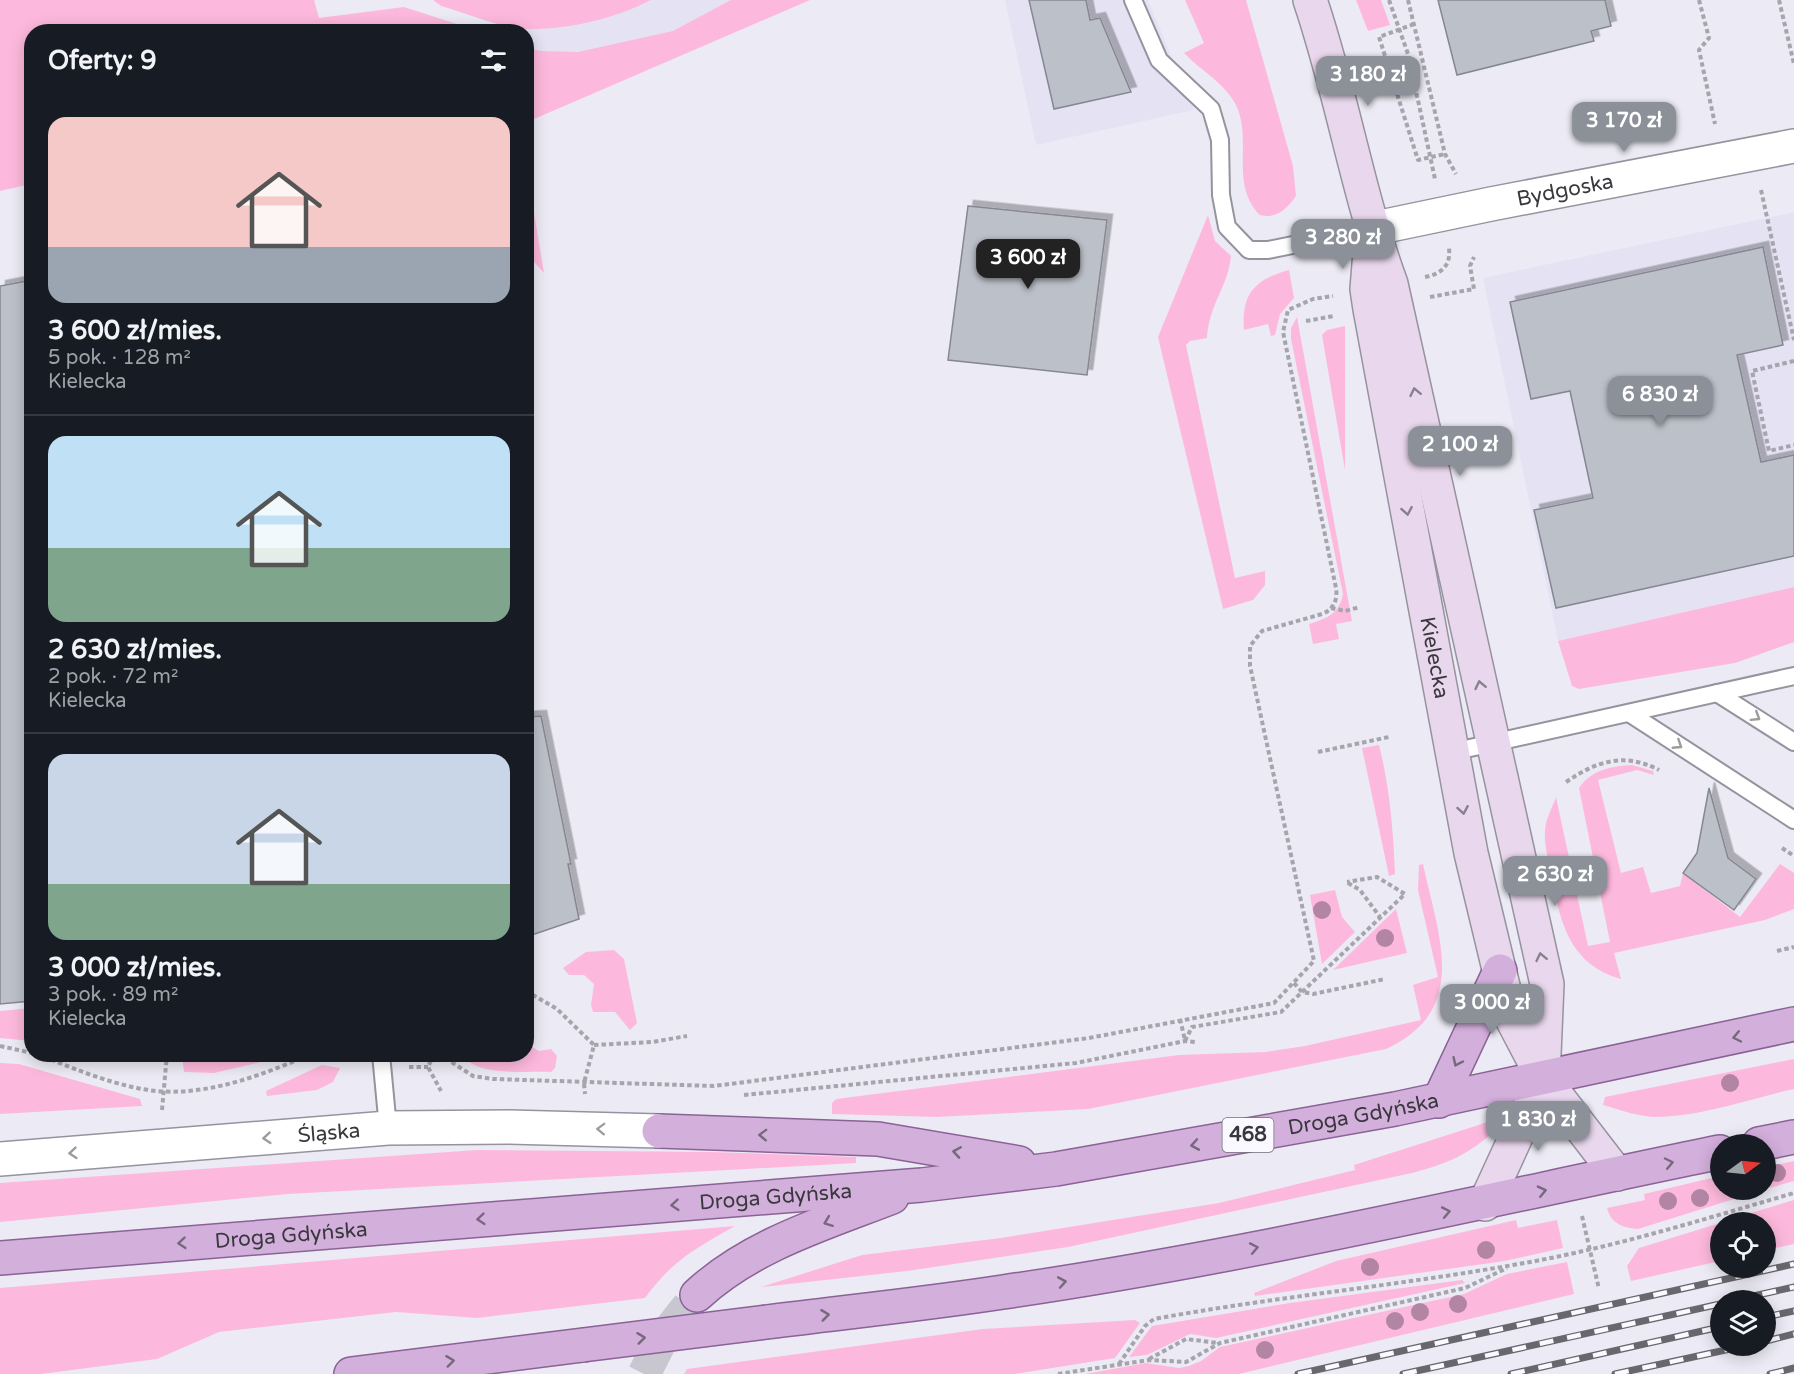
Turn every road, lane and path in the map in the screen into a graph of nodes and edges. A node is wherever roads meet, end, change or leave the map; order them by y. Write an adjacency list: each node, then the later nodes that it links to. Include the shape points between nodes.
1 (1133, 0): 17 (lane, via 1159,60 1211,109 1220,140 1221,195 1227,227 1249,250 1268,250)
2 (1310, 0): 17 (main road, Kielecka, via 1331,63)
3 (1389, 0): 8 (path)
4 (1408, 0): 7 (path)
5 (1699, 0): 10 (path, via 1709,38 1699,50)
6 (1779, 0): 9 (path)
7 (1413, 24): 8 (path); 12 (path)
8 (1399, 29): 13 (path); 13 (path, via 1379,37 1418,160)
9 (1794, 64)
10 (1717, 134)
11 (1794, 147): 17 (street, Bydgoska)
12 (1445, 154): 13 (path); 14 (path)
13 (1431, 157): 15 (path)
14 (1455, 169)
15 (1436, 187)
16 (1761, 189): 25 (path)
17 (1371, 229): 34 (main road, Kielecka, one-way to 17, via 1394,294); 37 (main road, Kielecka, one-way to 37, via 1367,289)
18 (1449, 249): 20 (path, via 1445,268)
19 (1474, 257): 22 (path, via 1470,266 1474,289)
20 (1435, 275)
21 (1340, 294): 29 (path, via 1313,299 1288,310 1283,332 1336,588 1336,601)
22 (1425, 298)
23 (1344, 314): 24 (path)
24 (1306, 321)
25 (1794, 340)
26 (1794, 362): 27 (path, via 1752,371 1769,451)
27 (1794, 445)
28 (1360, 607): 29 (path)
29 (1331, 608): 48 (path, via 1262,631 1250,646 1250,666 1314,961)
30 (1794, 676): 31 (lane)
31 (1717, 693): 32 (lane); 35 (lane, one-way to 35)
32 (1629, 714): 34 (lane); 40 (lane, one-way to 40)
33 (1389, 737): 36 (path)
34 (1493, 742): 37 (lane); 65 (main road, Kielecka, one-way to 34, via 1546,984)
35 (1794, 742)
36 (1318, 752)
37 (1452, 752): 46 (main road, Kielecka, one-way to 46, via 1470,853)
38 (1666, 773): 39 (path, via 1621,758 1596,765)
39 (1566, 782)
40 (1794, 820)
41 (1776, 844): 42 (path)
42 (1794, 856)
43 (1380, 916): 43 (path, via 1360,890 1347,882 1377,877 1405,894); 49 (path)
44 (1794, 947): 45 (path)
45 (1777, 951)
46 (1500, 971): 65 (main road, Kielecka, via 1510,1015); 70 (main road, one-way to 70)
47 (1385, 980): 49 (path, via 1313,994)
48 (1294, 983): 49 (path); 51 (path, via 1274,1003)
49 (1302, 992): 54 (path, via 1281,1012 1192,1027)
50 (534, 996): 56 (path, via 557,1009)
51 (1180, 1019): 54 (path); 66 (path, via 1089,1038 714,1086)
52 (1794, 1024): 65 (main road, 468, one-way to 65)
53 (687, 1036): 56 (path)
54 (1185, 1041): 55 (path); 69 (path, via 1076,1063)
55 (1196, 1042)
56 (594, 1045): 66 (path)
57 (0, 1046): 58 (path)
58 (24, 1051)
59 (58, 1062): 67 (path, via 105,1080)
60 (167, 1062): 67 (path)
61 (291, 1062): 67 (path, via 246,1080 206,1089)
62 (382, 1062): 72 (lane)
63 (430, 1062): 68 (path, via 428,1067 442,1092)
64 (451, 1062): 66 (path, via 473,1076)
65 (1543, 1078): 70 (main road, Droga Gdyńska / 468); 77 (main road, Kielecka); 80 (main road, Kielecka)
66 (584, 1083)
67 (163, 1091): 71 (path)
68 (452, 1094)
69 (735, 1095)
70 (1439, 1101): 76 (main road, Droga Gdyńska / 468, one-way to 76)
71 (161, 1120)
72 (388, 1128): 73 (street, Śląska, one-way to 72); 75 (street, Śląska, one-way to 75)
73 (659, 1131): 76 (main road, one-way to 73, via 878,1139)
74 (1710, 1154): 77 (main road, one-way to 74)
75 (0, 1159)
76 (1056, 1169): 78 (main road, Droga Gdyńska / 468)
77 (1617, 1174): 80 (main road, one-way to 77)
78 (922, 1185): 83 (main road, Droga Gdyńska, one-way to 83); 86 (main road, 468, one-way to 86, via 791,1236 732,1266)
79 (1794, 1193): 82 (path)
80 (1485, 1204): 90 (main road, one-way to 80, bridge, via 1004,1292)
81 (1582, 1214): 82 (path)
82 (1590, 1250): 84 (path); 85 (path)
83 (0, 1258)
84 (1513, 1265): 87 (path, via 1465,1288); 89 (path, via 1155,1319 1145,1326)
85 (1599, 1288)
86 (697, 1295)
87 (1220, 1343): 88 (path, via 1186,1362); 88 (path, via 1186,1339)
88 (1149, 1360): 89 (path)
89 (1119, 1364): 91 (path)
90 (351, 1374)
91 (1058, 1374)

